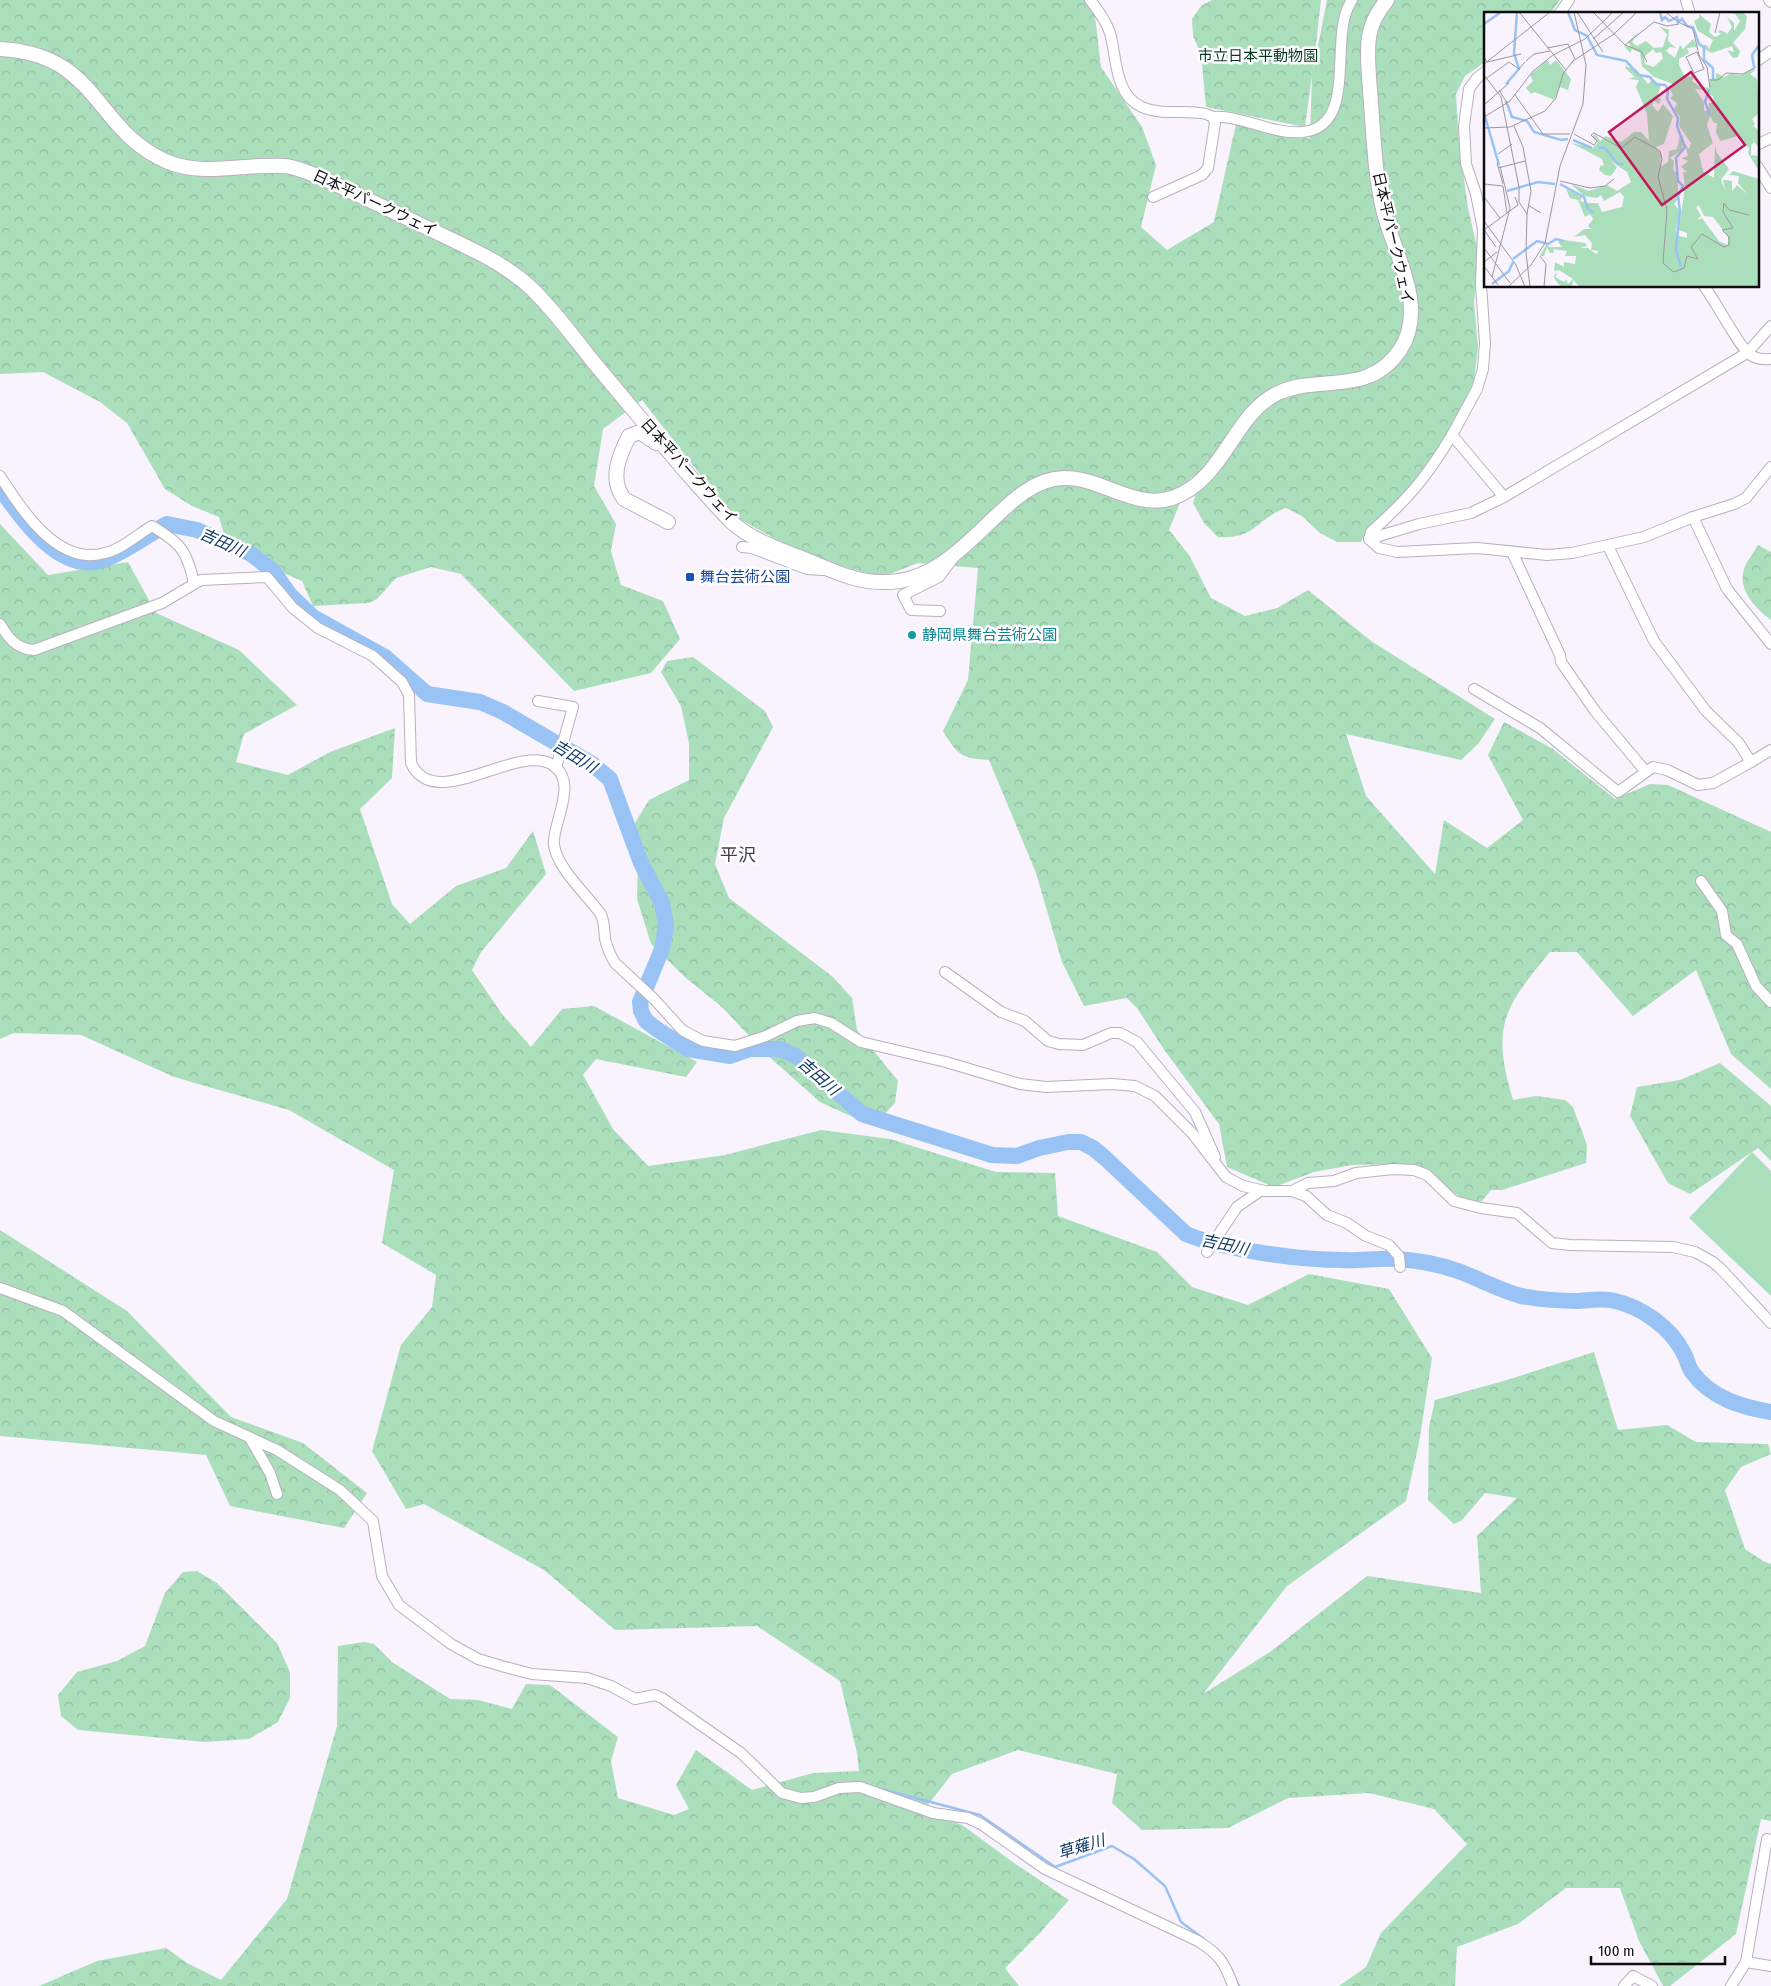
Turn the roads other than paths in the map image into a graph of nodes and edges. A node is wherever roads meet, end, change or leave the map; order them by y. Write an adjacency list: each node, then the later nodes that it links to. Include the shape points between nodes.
1 (1090, 0): 10 (street, via 1110,32 1122,86 1129,98 1141,107 1155,111 1182,114 1195,111)
2 (1352, 0): 10 (street, via 1342,25 1339,94 1326,122 1304,132 1290,132)
3 (1387, 0): 35 (street, 日本平パークウェイ, via 1372,22 1369,71 1379,188 1410,301 1409,330 1399,351 1378,372 1360,380 1276,394 1257,410 1208,475 1176,497 1145,500 1072,478 1057,478 1024,493)
4 (1569, 0): 5 (street)
5 (1560, 12)
6 (0, 49): 22 (street, 日本平パークウェイ, via 30,52 59,64 82,81 136,143 164,160 195,168 284,166 307,172 504,266 533,290)
7 (1771, 52): 8 (street)
8 (1758, 60)
9 (1484, 73): 15 (street, via 1469,89 1464,126 1466,164)
10 (1213, 117): 16 (street, via 1215,123 1208,168 1202,175)
11 (1771, 138): 12 (street)
12 (1758, 144)
13 (1758, 168): 14 (street)
14 (1771, 188)
15 (1480, 191): 17 (street)
16 (1153, 197)
17 (1483, 284): 23 (street, via 1483,369 1477,389)
18 (1705, 288): 20 (street)
19 (1771, 326): 20 (street)
20 (1747, 353): 21 (street, via 1757,359); 28 (street)
21 (1771, 359)
22 (639, 416): 24 (street); 25 (street, 日本平パークウェイ)
23 (1452, 435): 28 (street); 31 (street, via 1425,478 1371,532)
24 (629, 436): 25 (street, via 646,434); 30 (street, via 616,471 620,493 629,502)
25 (681, 465): 36 (street, 日本平パークウェイ, via 725,515 745,532)
26 (1771, 468): 29 (street, via 1746,498)
27 (0, 476): 37 (street, via 20,508 67,550 89,556 106,553 152,526 181,547 189,561)
28 (1504, 498): 31 (street, via 1471,513)
29 (1693, 517): 32 (street, via 1644,538); 40 (street, via 1727,589)
30 (668, 522)
31 (1369, 539): 34 (street, via 1379,548 1397,552 1477,548)
32 (1608, 546): 34 (street, via 1547,554); 44 (street, via 1654,641 1706,711 1738,742)
33 (742, 547): 36 (street, via 806,568)
34 (1512, 552): 46 (street, via 1561,662 1595,711)
35 (954, 555): 36 (street, 日本平パークウェイ, via 929,572 886,583 857,579); 38 (street, via 939,577 903,595 911,610)
36 (832, 570)
37 (194, 583): 39 (street, via 162,603 34,650 18,646 9,639); 45 (street, via 229,578 268,578 293,608 318,628 380,661 402,682 409,695 411,763 425,779 434,782 459,780 533,761)
38 (940, 611)
39 (0, 624)
40 (1771, 644)
41 (1474, 689): 46 (street, via 1540,728 1618,792)
42 (538, 701): 45 (street, via 573,707)
43 (1771, 750): 44 (street)
44 (1751, 762): 46 (street, via 1713,783 1698,785 1658,766)
45 (556, 768): 50 (street, via 564,783 564,795 553,838 554,848 576,887 592,900 600,914 609,952 615,963 691,1036 735,1046 798,1021 815,1018 831,1023 861,1042 1020,1084 1046,1087 1135,1086 1154,1096 1192,1133)
46 (1646, 772)
47 (1701, 881): 49 (street, via 1722,911 1726,935 1737,944 1756,986)
48 (945, 972): 50 (street, via 1000,1012 1025,1021 1048,1040 1083,1045 1111,1033 1120,1033 1137,1042 1195,1112 1213,1149)
49 (1771, 1002)
50 (1216, 1163): 51 (street, via 1233,1182)
51 (1260, 1190): 52 (street); 53 (street, via 1238,1207)
52 (1292, 1192): 54 (street, via 1306,1196 1328,1215 1389,1245 1398,1256); 56 (street, via 1308,1183 1334,1181 1356,1174 1414,1170 1427,1175 1454,1201 1517,1213 1552,1242 1673,1247 1695,1252 1722,1270)
53 (1207, 1252)
54 (1400, 1267)
55 (0, 1288): 57 (street, via 63,1311 214,1421)
56 (1771, 1323)
57 (250, 1438): 58 (street, via 270,1473); 62 (street, via 277,1450 340,1490 362,1509 373,1521 382,1576 399,1605 468,1654 532,1674 603,1682 635,1699 655,1695 662,1698 741,1753 774,1787 792,1798 814,1797 839,1788 860,1787 919,1809 968,1818 1045,1869 1214,1951 1225,1966)
58 (276, 1494)
59 (1771, 1840): 60 (street, via 1767,1839)
60 (1746, 1962): 61 (street); 65 (street)
61 (1771, 1966)
62 (1233, 1986)
63 (1624, 1986): 64 (street, via 1634,1976)
64 (1652, 1986)
65 (1731, 1986)

